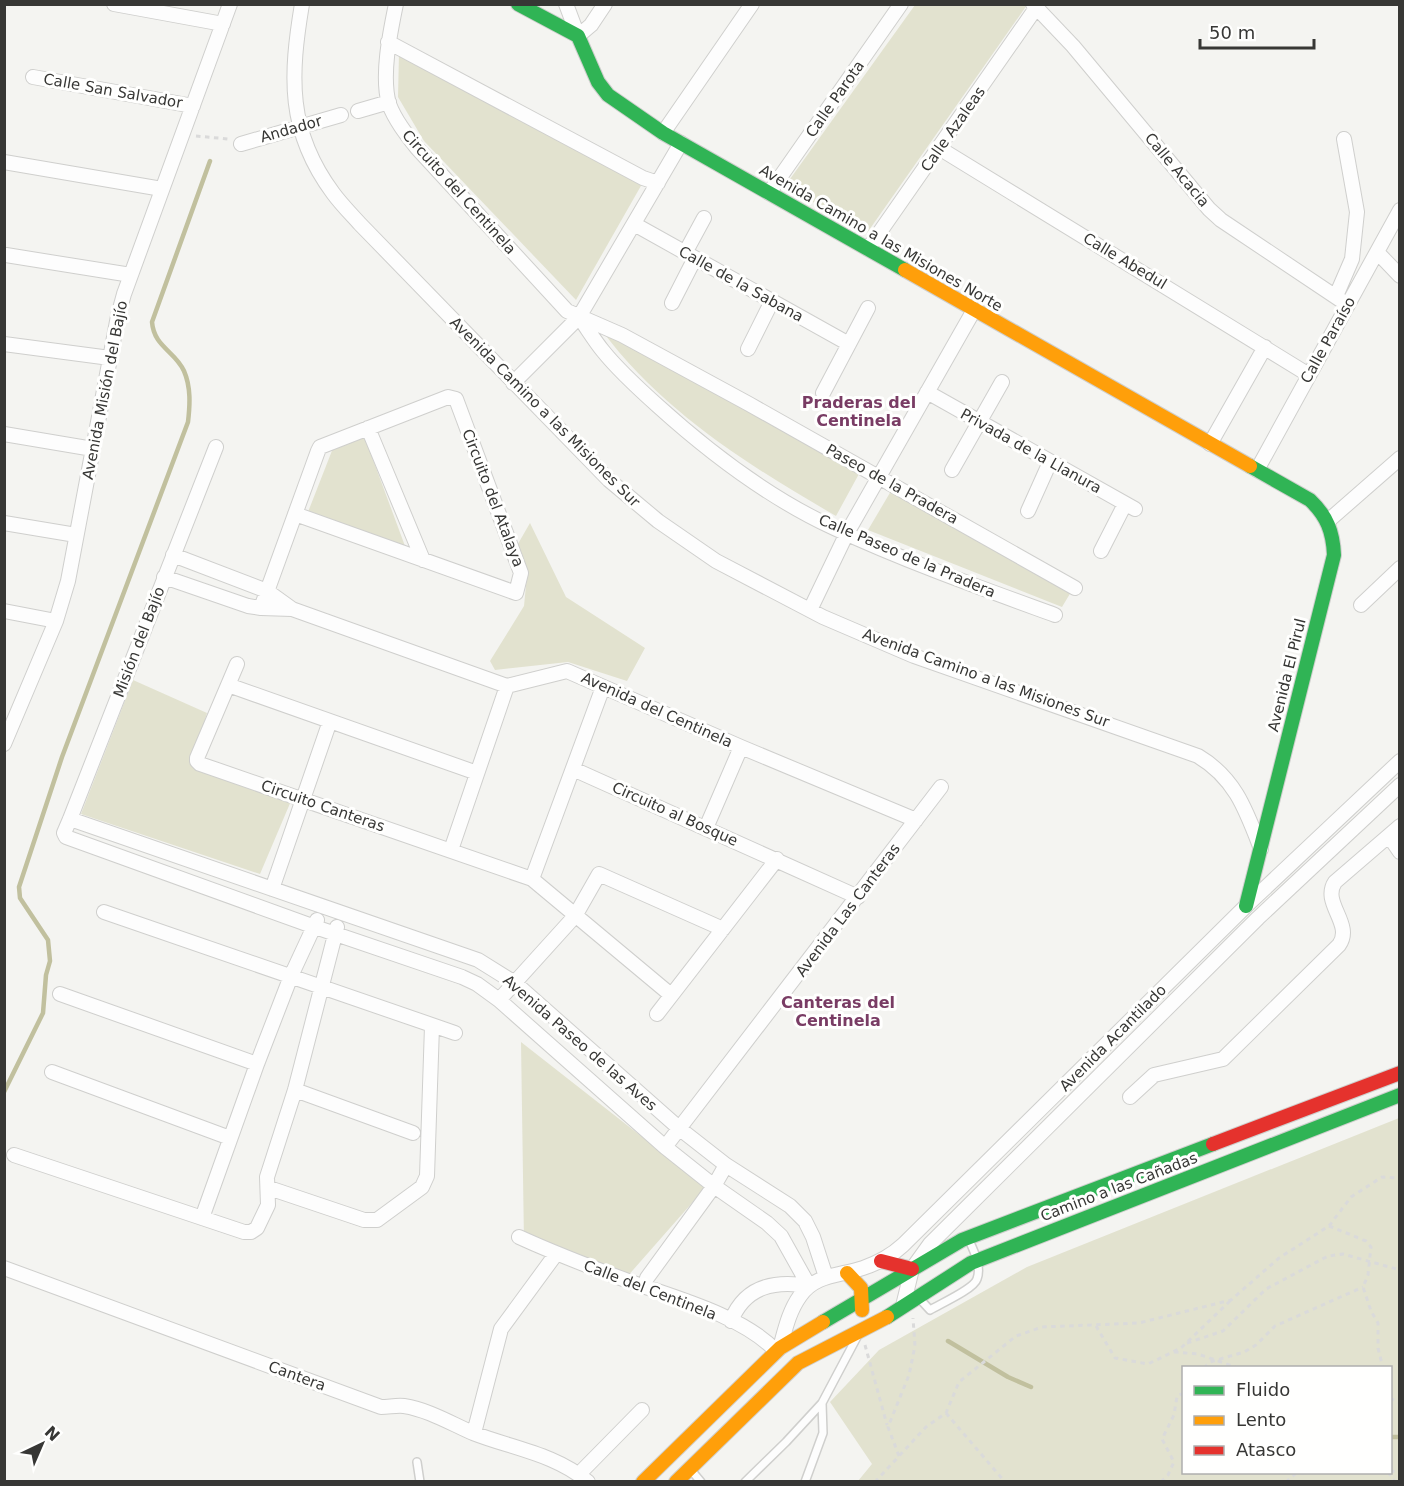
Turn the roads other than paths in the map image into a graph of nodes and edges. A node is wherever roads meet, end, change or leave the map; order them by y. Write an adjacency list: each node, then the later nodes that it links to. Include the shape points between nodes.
1 (114, 4): 11 (street)
2 (230, 4): 11 (street, Avenida Misión del Bajío)
3 (302, 4): 19 (street, Avenida Camino a las Misiones Sur, via 293,64 293,91)
4 (396, 4): 13 (street, Circuito del Centinela)
5 (518, 4): 12 (main road)
6 (566, 4): 12 (street)
7 (605, 4): 12 (street)
8 (752, 4): 20 (street)
9 (901, 4): 28 (street, Calle Parota)
10 (1035, 6): 24 (street, Calle Azaleas); 38 (street, Calle Acacia, via 1215,215)
11 (223, 24): 16 (street, Avenida Misión del Bajío)
12 (578, 36): 20 (main road, Avenida Camino a las Misiones Norte, via 598,82 608,95)
13 (388, 42): 15 (street, Circuito del Centinela); 26 (street)
14 (33, 76): 16 (street, Calle San Salvador)
15 (389, 102): 17 (street); 43 (street, Circuito del Centinela, via 417,148 567,311)
16 (193, 106): 27 (street, Avenida Misión del Bajío)
17 (358, 111)
18 (341, 115): 19 (street, Andador)
19 (300, 126): 23 (street, Andador); 50 (street, Avenida Camino a las Misiones Sur, via 316,167 333,194)
20 (663, 133): 22 (main road, Avenida Camino a las Misiones Norte)
21 (1344, 139): 38 (street, via 1357,212)
22 (681, 143): 26 (street); 28 (main road, Avenida Camino a las Misiones Norte)
23 (241, 144)
24 (939, 148): 32 (street, Calle Azaleas); 46 (street, Calle Abedul)
25 (4, 162): 27 (street)
26 (658, 183): 31 (street)
27 (162, 189): 36 (street, Avenida Misión del Bajío)
28 (769, 193): 32 (main road, Avenida Camino a las Misiones Norte)
29 (1400, 210): 33 (street, Calle Paraíso)
30 (704, 218): 35 (street)
31 (634, 224): 35 (street, Calle de la Sabana); 43 (street)
32 (868, 249): 42 (main road, Avenida Camino a las Misiones Norte)
33 (1377, 252): 37 (street); 38 (street, Calle Paraíso)
34 (6, 255): 36 (street)
35 (690, 255): 39 (street, Calle de la Sabana); 40 (street)
36 (131, 275): 48 (street, Avenida Misión del Bajío)
37 (1400, 276)
38 (1342, 300): 49 (street, Calle Paraíso)
39 (772, 301): 45 (street, Calle de la Sabana); 47 (street)
40 (672, 303)
41 (868, 308): 45 (street)
42 (974, 310): 52 (street); 57 (main road, Avenida Camino a las Misiones Norte)
43 (579, 317): 50 (street); 64 (street, Paseo de la Pradera, via 622,335); 69 (street, Calle Paseo de la Pradera, via 603,351 690,435 789,504)
44 (4, 344): 48 (street)
45 (849, 344): 53 (street)
46 (1265, 347): 49 (street, Calle Abedul); 57 (street)
47 (748, 348)
48 (110, 358): 59 (street, Avenida Misión del Bajío)
49 (1309, 375): 63 (street, Calle Paraíso)
50 (513, 382): 81 (street, Avenida Camino a las Misiones Sur, via 609,480 658,521 716,561)
51 (1002, 382): 54 (street)
52 (927, 392): 54 (street, Privada de la Llanura); 64 (street)
53 (823, 393)
54 (980, 422): 61 (street, Privada de la Llanura); 62 (street)
55 (368, 428): 66 (street, Circuito del Atalaya, via 320,447); 73 (street); 73 (street, Circuito del Atalaya, via 448,397 456,399 521,573 516,593)
56 (4, 434): 59 (street)
57 (1210, 444): 63 (main road, Avenida Camino a las Misiones Norte)
58 (216, 447): 72 (street, Misión del Bajío)
59 (93, 449): 70 (street, Avenida Misión del Bajío)
60 (1400, 458): 67 (street)
61 (1050, 462): 65 (street); 71 (street, Privada de la Llanura, via 1130,507)
62 (952, 470)
63 (1257, 470): 67 (main road, via 1310,500)
64 (879, 477): 69 (street); 76 (street, Paseo de la Pradera)
65 (1028, 511)
66 (296, 514): 73 (street, Circuito del Atalaya); 77 (street, Circuito del Atalaya)
67 (1328, 521): 104 (main road, Avenida El Pirul, via 1334,555)
68 (4, 523): 70 (street)
69 (847, 533): 81 (street); 83 (street, Calle Paseo de la Pradera, via 968,584)
70 (76, 535): 84 (street, Avenida Misión del Bajío)
71 (1101, 551)
72 (173, 555): 75 (street, Misión del Bajío); 77 (street)
73 (423, 560)
74 (1398, 573): 78 (street)
75 (164, 577): 79 (street); 98 (street, Misión del Bajío)
76 (1075, 588)
77 (267, 591): 79 (street, Circuito del Atalaya); 80 (street)
78 (1361, 605)
79 (261, 609): 80 (street)
80 (292, 609): 87 (street)
81 (810, 610): 104 (street, Avenida Camino a las Misiones Sur, via 914,656 1198,756 1232,785)
82 (4, 611): 84 (street)
83 (1055, 615)
84 (56, 621): 90 (street, Avenida Misión del Bajío)
85 (237, 664): 86 (street, Circuito Canteras)
86 (228, 685): 89 (street); 97 (street, Circuito Canteras, via 197,761)
87 (507, 686): 88 (street, Avenida del Centinela, via 567,671); 94 (street)
88 (603, 687): 91 (street, Avenida del Centinela); 93 (street)
89 (330, 722): 94 (street); 97 (street)
90 (4, 744)
91 (741, 747): 99 (street, Avenida del Centinela); 101 (street)
92 (1400, 760): 112 (street, Avenida Acantilado)
93 (573, 769): 101 (street, Circuito al Bosque); 108 (street)
94 (477, 773): 105 (street)
95 (1400, 785): 116 (street, Avenida Acantilado)
96 (941, 787): 99 (street, Avenida Las Canteras)
97 (304, 800): 105 (street, Circuito Canteras); 109 (street)
98 (70, 819): 103 (street, Misión del Bajío); 109 (street, Avenida Paseo de las Aves)
99 (916, 820): 110 (street, Avenida Las Canteras)
100 (1400, 826): 102 (street)
101 (706, 828): 107 (street, Circuito al Bosque)
102 (1389, 836): 106 (street); 136 (street, via 1330,888 1344,931 1339,945 1223,1059 1154,1075)
103 (66, 837): 117 (street, Avenida Paseo de las Aves)
104 (1261, 849): 112 (main road, Avenida El Pirul)
105 (451, 850): 108 (street)
106 (1400, 852)
107 (777, 859): 110 (street, Circuito al Bosque); 118 (street)
108 (532, 879): 115 (street)
109 (272, 889): 111 (street, Avenida Paseo de las Aves)
110 (858, 897): 137 (street, Avenida Las Canteras)
111 (321, 906): 114 (street, Avenida Paseo de las Aves); 117 (street)
112 (1246, 906): 116 (street); 152 (street, Avenida Acantilado, via 914,1236)
113 (104, 912): 120 (street)
114 (342, 914): 119 (street); 121 (street, Avenida Paseo de las Aves, via 478,960)
115 (576, 916): 118 (street, via 599,874); 121 (street); 124 (street)
116 (1258, 918): 154 (street, Avenida Acantilado, via 930,1244)
117 (315, 927): 119 (street, Avenida Paseo de las Aves); 120 (street)
118 (723, 928): 124 (street)
119 (335, 933): 122 (street); 125 (street, Avenida Paseo de las Aves, via 462,977)
120 (291, 976): 122 (street); 129 (street)
121 (515, 983): 125 (street); 130 (street, Avenida Paseo de las Aves)
122 (323, 988): 127 (street); 134 (street)
123 (60, 994): 129 (street)
124 (671, 995): 126 (street)
125 (499, 1000): 133 (street, Avenida Paseo de las Aves)
126 (657, 1014)
127 (432, 1026): 128 (street); 145 (street, via 427,1176 422,1187 377,1220 364,1220)
128 (455, 1034)
129 (257, 1064): 139 (street)
130 (612, 1070): 133 (street); 137 (street, Avenida Paseo de las Aves)
131 (52, 1072): 139 (street)
132 (1400, 1073): 143 (main road, Camino a las Cañadas)
133 (597, 1086): 140 (street, Avenida Paseo de las Aves)
134 (295, 1090): 138 (street); 145 (street, via 267,1177)
135 (1400, 1095): 146 (main road, Camino a las Cañadas)
136 (1131, 1097)
137 (680, 1129): 140 (street, Avenida Las Canteras); 142 (street, Avenida Paseo de las Aves)
138 (413, 1133)
139 (230, 1138): 147 (street)
140 (665, 1147): 144 (street, Avenida Paseo de las Aves)
141 (14, 1155): 147 (street)
142 (726, 1165): 144 (street); 156 (street, Avenida Paseo de las Aves, via 790,1206 805,1221)
143 (1127, 1177): 146 (main road); 149 (main road, Camino a las Cañadas)
144 (714, 1186): 157 (street); 158 (street, Avenida Paseo de las Aves, via 780,1236)
145 (269, 1188): 147 (street, via 268,1205 251,1232)
146 (1135, 1198): 151 (main road, Camino a las Cañadas)
147 (202, 1218)
148 (519, 1238): 150 (street, Calle del Centinela)
149 (968, 1238): 151 (lane); 154 (main road, Camino a las Cañadas)
150 (556, 1254): 161 (street, Calle del Centinela); 166 (street, via 501,1329)
151 (977, 1260): 160 (main road, Camino a las Cañadas); 160 (lane, via 978,1279 972,1286 930,1310)
152 (881, 1261): 154 (main road); 155 (street, Avenida Acantilado)
153 (4, 1268): 166 (street, Cantera, via 381,1407 402,1406 426,1412)
154 (912, 1269): 159 (main road, Camino a las Cañadas); 160 (street, Avenida Acantilado)
155 (847, 1273): 156 (street, Avenida Acantilado); 159 (main road, via 861,1288)
156 (826, 1277): 158 (street, Avenida Acantilado)
157 (647, 1278)
158 (809, 1286): 161 (street, via 775,1283 759,1289 745,1299); 163 (street, Avenida Acantilado, via 792,1309)
159 (863, 1300): 162 (main road); 163 (main road, Camino a las Cañadas)
160 (911, 1301): 162 (main road, Camino a las Cañadas)
161 (731, 1321): 163 (street, Calle del Centinela)
162 (860, 1330): 164 (lane); 168 (main road, Camino a las Cañadas, via 798,1363)
163 (778, 1349): 171 (main road, Camino a las Cañadas)
164 (822, 1403): 174 (lane); 175 (lane, via 823,1433)
165 (642, 1410): 169 (street)
166 (474, 1433): 169 (street, Cantera, via 536,1453)
167 (417, 1462): 170 (lane)
168 (690, 1468): 172 (main road, Camino a las Cañadas); 173 (lane)
169 (583, 1478)
170 (420, 1482)
171 (643, 1482)
172 (676, 1482)
173 (701, 1482)
174 (744, 1482)
175 (805, 1482)

